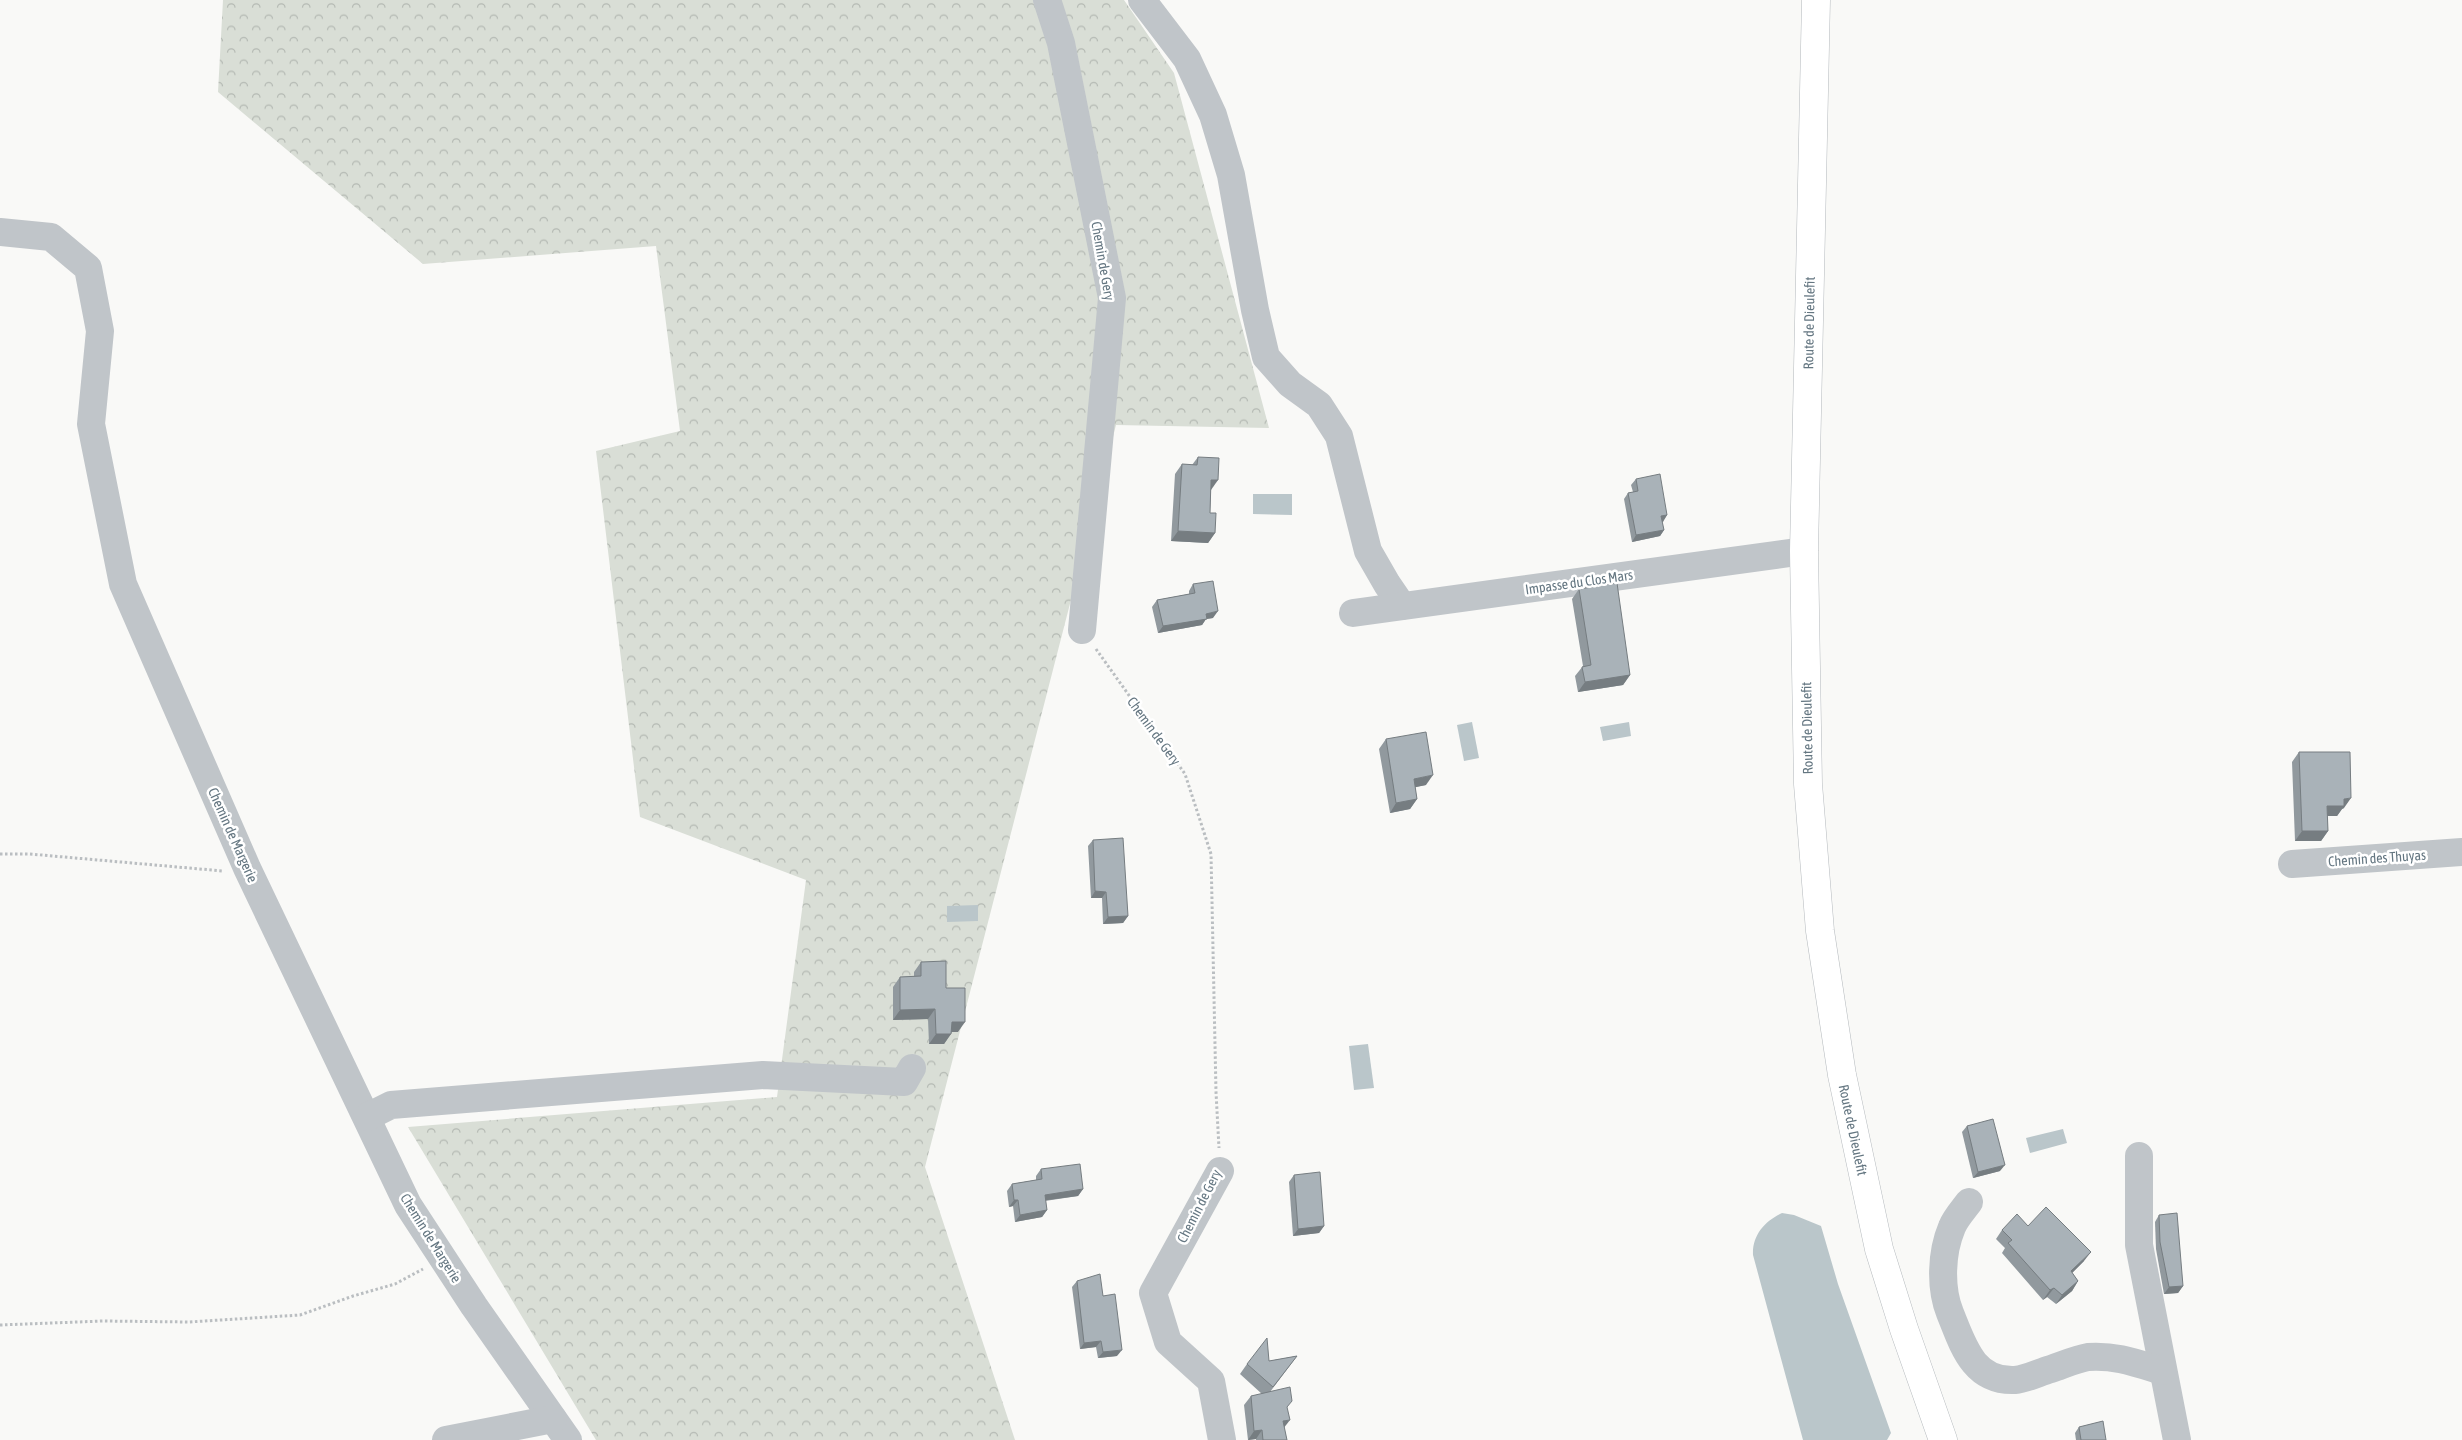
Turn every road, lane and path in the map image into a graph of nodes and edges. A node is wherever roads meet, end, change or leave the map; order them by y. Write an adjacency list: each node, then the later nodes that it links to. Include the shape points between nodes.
1 (1047, 0): 8 (street, Chemin de Gery, via 1062,43 1112,298)
2 (1142, 0): 6 (street, via 1187,59 1213,115 1230,175 1266,357 1290,384 1319,405 1339,436 1368,551)
3 (1816, 0): 5 (main road, Route de Dieulefit)
4 (0, 232): 12 (street, Chemin de Margerie, via 52,237 88,268 100,331 91,424 123,584)
5 (1804, 551): 6 (street, Impasse du Clos Mars); 24 (main road, Route de Dieulefit, via 1808,784 1820,930 1842,1075 1879,1249)
6 (1402, 606): 7 (street, Impasse du Clos Mars)
7 (1354, 612)
8 (1082, 630): 16 (path, Chemin de Gery, via 1185,774 1211,854)
9 (2462, 852): 11 (street, Chemin des Thuyas)
10 (0, 854): 12 (path, via 30,854 215,872)
11 (2292, 864)
12 (247, 868): 14 (street, Chemin de Margerie)
13 (912, 1068): 14 (street, via 904,1082 763,1075 699,1079 391,1105)
14 (367, 1117): 18 (street, Chemin de Margerie, via 408,1205)
15 (2139, 1156): 20 (street, via 2139,1245)
16 (1220, 1171): 23 (street, Chemin de Gery, via 1153,1294 1168,1342 1211,1381)
17 (1968, 1202): 20 (street, via 1952,1227 1943,1274 1945,1301 1968,1357 1976,1366 1987,1375 2017,1380 2086,1358 2113,1356)
18 (443, 1258): 19 (path, via 395,1284 300,1315 189,1322); 21 (street, Chemin de Margerie)
19 (0, 1324)
20 (2162, 1371): 25 (street)
21 (561, 1429): 22 (street)
22 (446, 1440)
23 (1222, 1440)
24 (1943, 1440)
25 (2176, 1440)

